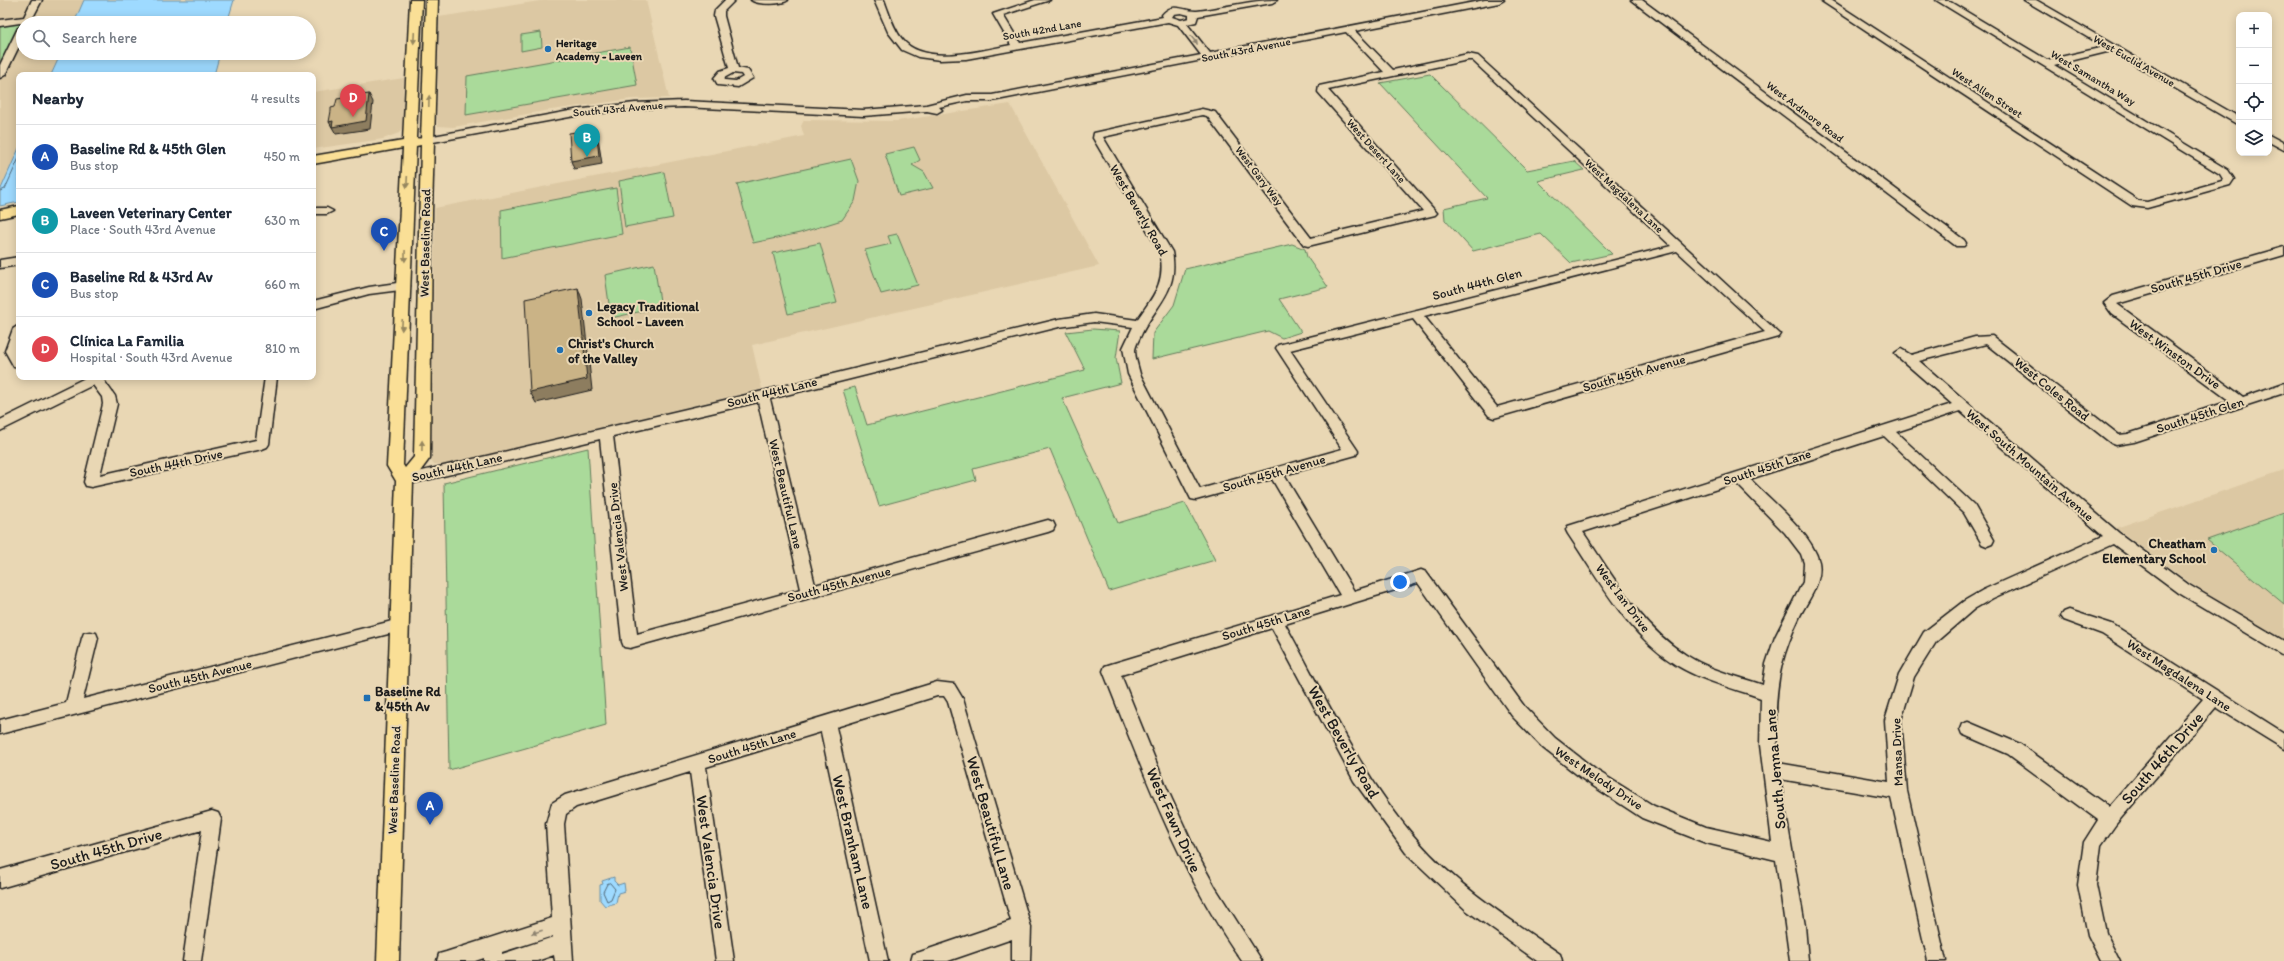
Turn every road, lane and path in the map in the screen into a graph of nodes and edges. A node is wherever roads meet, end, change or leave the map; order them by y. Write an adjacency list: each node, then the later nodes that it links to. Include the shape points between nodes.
1 (36, 0): 15 (street)
2 (416, 0): 32 (main road, West Baseline Road, one-way to 32)
3 (432, 0): 32 (main road, West Baseline Road, one-way to 3)
4 (730, 0): 26 (street, via 720,10 719,16)
5 (756, 0): 6 (street)
6 (783, 0)
7 (879, 0): 22 (street, South 42nd Lane, via 900,43 921,54 949,58)
8 (1045, 0): 22 (street, via 998,14)
9 (1272, 0): 17 (street, South 42nd Lane)
10 (1495, 0): 20 (street, South 43rd Avenue)
11 (1636, 0): 41 (street, West Ardmore Road)
12 (1825, 0): 35 (street, West Allen Street, via 2136,204 2147,205 2226,183)
13 (1941, 0): 25 (street, West Samantha Way)
14 (2028, 0): 23 (street, West Euclid Avenue)
15 (28, 16)
16 (1168, 19): 17 (street); 17 (street, South 42nd Lane, via 1169,13 1186,10); 22 (street, South 42nd Lane)
17 (1188, 20): 24 (street)
18 (0, 23): 19 (street)
19 (16, 23)
20 (1349, 30): 24 (street, South 43rd Avenue); 27 (street)
21 (16, 41): 28 (street)
22 (1017, 47)
23 (2112, 48): 25 (street); 30 (street, West Euclid Avenue)
24 (1212, 57): 32 (street, South 43rd Avenue, via 941,110 927,108 863,112 684,104 635,106 575,113)
25 (2045, 64): 35 (street, West Samantha Way, via 2224,172)
26 (734, 70)
27 (1390, 73): 40 (street, West Desert Lane, via 1323,88 1324,92 1431,213); 42 (street, West Magdalena Lane, via 1468,57 1475,58)
28 (0, 74)
29 (1208, 112): 40 (street, West Gary Way, via 1213,115); 50 (street, West Beverly Road, via 1098,135 1168,258 1169,272 1166,284 1160,298)
30 (2237, 120)
31 (2272, 140): 33 (street)
32 (418, 142): 34 (main road, South 43rd Avenue); 46 (main road, West Baseline Road, one-way to 46); 69 (main road, West Baseline Road, one-way to 32, via 422,458)
33 (2284, 147)
34 (316, 159)
35 (2229, 179)
36 (16, 211): 39 (main road)
37 (316, 211): 38 (street)
38 (327, 211)
39 (0, 214)
40 (1308, 242)
41 (1960, 242)
42 (1680, 247): 49 (street, South 44th Glen); 51 (street, West Magdalena Lane)
43 (2284, 251): 48 (street, South 45th Drive, via 2117,299)
44 (16, 261): 45 (street)
45 (0, 264)
46 (404, 286): 47 (street, via 349,302 336,300); 69 (main road, West Baseline Road, one-way to 69, via 395,466)
47 (316, 304)
48 (2110, 304): 60 (street, West Winston Drive, via 2116,311)
49 (1417, 315): 51 (street, South 45th Avenue, via 1494,413); 66 (street, South 44th Glen, via 1282,348)
50 (1140, 324): 59 (street, South 44th Lane, via 1094,318 1075,320 918,356); 70 (street, West Beverly Road, via 1129,348 1130,362)
51 (1774, 334)
52 (16, 337): 54 (street, via 11,351)
53 (1988, 339): 61 (street, West South Mountain Avenue, via 1904,356); 65 (street, West Coles Road)
54 (16, 359)
55 (93, 380): 62 (street)
56 (98, 380): 57 (street, South 44th Drive, via 110,404 91,482 262,444)
57 (271, 380)
58 (2284, 388): 60 (street, South 45th Glen)
59 (763, 396): 64 (street, South 44th Lane); 76 (street, West Beautiful Lane)
60 (2241, 402): 65 (street, South 45th Glen, via 2129,439)
61 (1962, 406): 63 (street, South 45th Lane); 73 (street, West South Mountain Avenue)
62 (0, 426)
63 (1886, 430): 68 (street, South 45th Lane); 74 (street, via 1969,508)
64 (606, 432): 69 (street, South 44th Lane); 82 (street, West Valencia Drive)
65 (2116, 440)
66 (1351, 451): 67 (street, South 45th Avenue)
67 (1276, 473): 70 (street, South 45th Avenue); 77 (street)
68 (1738, 476): 72 (street, South 45th Lane); 86 (street, South Jenna Lane, via 1800,540 1811,560 1811,579 1780,645)
69 (405, 480): 80 (main road, West Baseline Road)
70 (1196, 495)
71 (1048, 526): 76 (street, South 45th Avenue)
72 (1573, 530): 86 (street, West Ian Drive, via 1639,622 1658,642 1682,660)
73 (2114, 537): 83 (street, West South Mountain Avenue, via 2184,589); 95 (street, Mansa Drive, via 1988,594 1969,605 1930,637 1907,675 1893,720)
74 (1987, 540)
75 (1421, 576): 77 (street, South 45th Lane); 97 (street, West Melody Drive, via 1518,710 1549,743 1590,775 1648,812 1706,835)
76 (809, 592): 82 (street, South 45th Avenue)
77 (1350, 598): 79 (street, South 45th Lane)
78 (2069, 616): 87 (street, West Magdalena Lane, via 2107,629)
79 (1274, 620): 84 (street, South 45th Lane); 112 (street, West Beverly Road, via 1360,776 1412,848 1472,904)
80 (400, 625): 88 (street, South 45th Avenue); 104 (main road, West Baseline Road)
81 (90, 638): 88 (street)
82 (630, 642)
83 (2284, 649)
84 (1111, 671): 111 (street, West Fawn Drive, via 1189,859 1231,933)
85 (948, 689): 89 (street, South 45th Lane, via 937,689); 100 (street, West Beautiful Lane, via 955,699)
86 (1769, 694): 94 (street, South Jenna Lane)
87 (2214, 698): 92 (street, West Magdalena Lane); 96 (street, South 46th Drive)
88 (73, 708): 90 (street, South 45th Avenue)
89 (826, 723): 93 (street, South 45th Lane); 108 (street, West Branham Lane)
90 (0, 727)
91 (1968, 729): 96 (street, via 2014,749)
92 (2284, 742)
93 (697, 763): 99 (street, South 45th Lane, via 571,801 558,810 555,824); 107 (street, West Valencia Drive)
94 (1772, 770): 95 (street); 97 (street, South Jenna Lane)
95 (1898, 791): 114 (street, Mansa Drive)
96 (2110, 818): 115 (street, via 2093,842 2087,885 2097,935)
97 (1782, 853): 113 (street, South Jenna Lane, via 1797,932)
98 (0, 879): 103 (street, South 45th Drive, via 212,819)
99 (562, 924): 101 (street); 102 (street, one-way to 102)
100 (1022, 926): 109 (street); 110 (street, West Beautiful Lane)
101 (564, 952): 106 (street)
102 (493, 953): 105 (street)
103 (192, 961)
104 (388, 961)
105 (446, 961)
106 (508, 961)
107 (725, 961)
108 (879, 961)
109 (920, 961)
110 (1021, 961)
111 (1253, 961)
112 (1553, 961)
113 (1799, 961)
114 (1937, 961)
115 (2111, 961)

